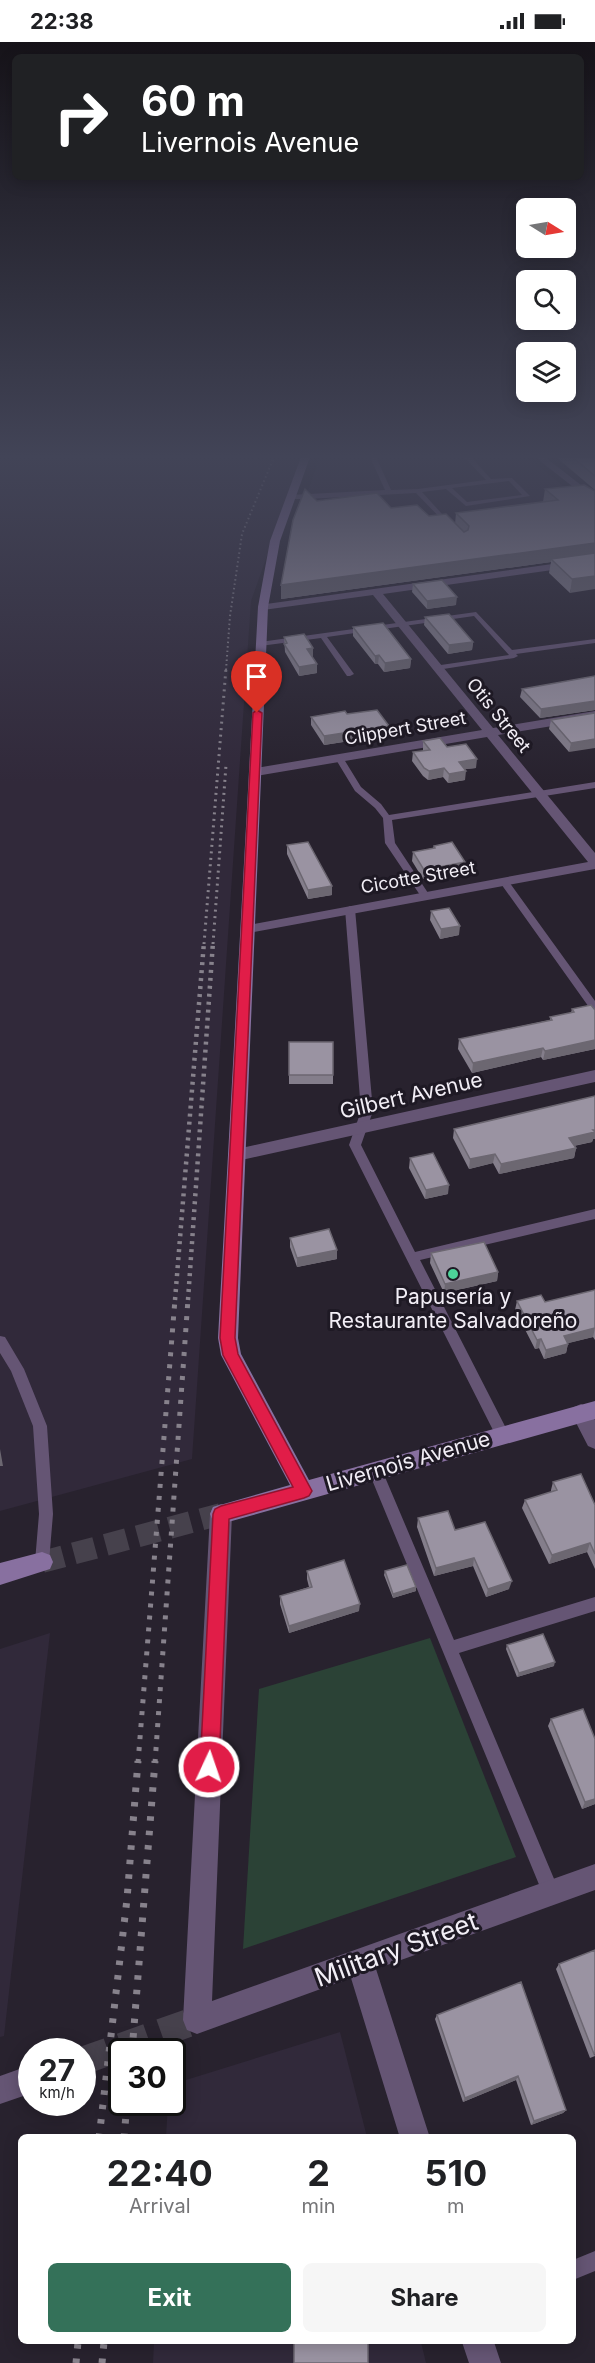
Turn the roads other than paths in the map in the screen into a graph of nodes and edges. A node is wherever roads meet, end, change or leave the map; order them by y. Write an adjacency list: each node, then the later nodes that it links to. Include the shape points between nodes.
1 (271, 565): 4 (street)
2 (563, 565): 3 (street)
3 (375, 591): 4 (street); 5 (street, Otis Street)
4 (263, 607): 8 (street)
5 (402, 624): 6 (lane); 9 (lane, via 476,614); 10 (street, Otis Street)
6 (323, 636): 8 (lane); 11 (lane)
7 (595, 641): 9 (lane)
8 (260, 644): 15 (street)
9 (511, 652): 10 (lane, via 514,656)
10 (437, 668): 13 (street, Otis Street)
11 (350, 674)
12 (595, 715): 13 (street, Clippert Street)
13 (490, 732): 14 (street, Clippert Street); 17 (street, Otis Street)
14 (339, 758): 15 (street, Clippert Street); 18 (lane, via 358,789)
15 (256, 772): 23 (street)
16 (595, 785): 17 (lane)
17 (540, 795): 18 (lane); 19 (street, Otis Street)
18 (387, 818): 21 (lane, via 390,843)
19 (595, 863): 20 (street, Cicotte Street)
20 (504, 881): 21 (street, Cicotte Street); 24 (lane)
21 (425, 896): 22 (street, Cicotte Street)
22 (350, 909): 23 (street, Cicotte Street); 26 (lane, via 367,1111)
23 (248, 929): 27 (street)
24 (595, 1008)
25 (595, 1076): 26 (street, Gilbert Avenue)
26 (362, 1129): 27 (street, Gilbert Avenue); 29 (lane, via 355,1146)
27 (237, 1155): 35 (street, via 229,1346)
28 (595, 1214): 29 (lane)
29 (412, 1257): 32 (lane)
30 (0, 1341): 36 (lane, via 40,1426 46,1514)
31 (588, 1411): 32 (street, Livernois Avenue); 33 (street)
32 (502, 1434): 34 (street, Livernois Avenue)
33 (595, 1440)
34 (375, 1470): 35 (street, Livernois Avenue); 39 (lane)
35 (304, 1491): 43 (street, Livernois Avenue, via 221,1514)
36 (42, 1562): 37 (street)
37 (0, 1574)
38 (595, 1604): 39 (lane)
39 (449, 1649): 41 (lane)
40 (595, 1877): 41 (street, Military Street)
41 (551, 1893): 42 (street, Military Street)
42 (360, 1962): 43 (street, Military Street); 46 (street)
43 (197, 2020)
44 (18, 2084): 45 (street)
45 (0, 2090)
46 (414, 2134)
47 (595, 2261): 48 (lane)
48 (576, 2269)
49 (479, 2344): 50 (street)
50 (485, 2363)

